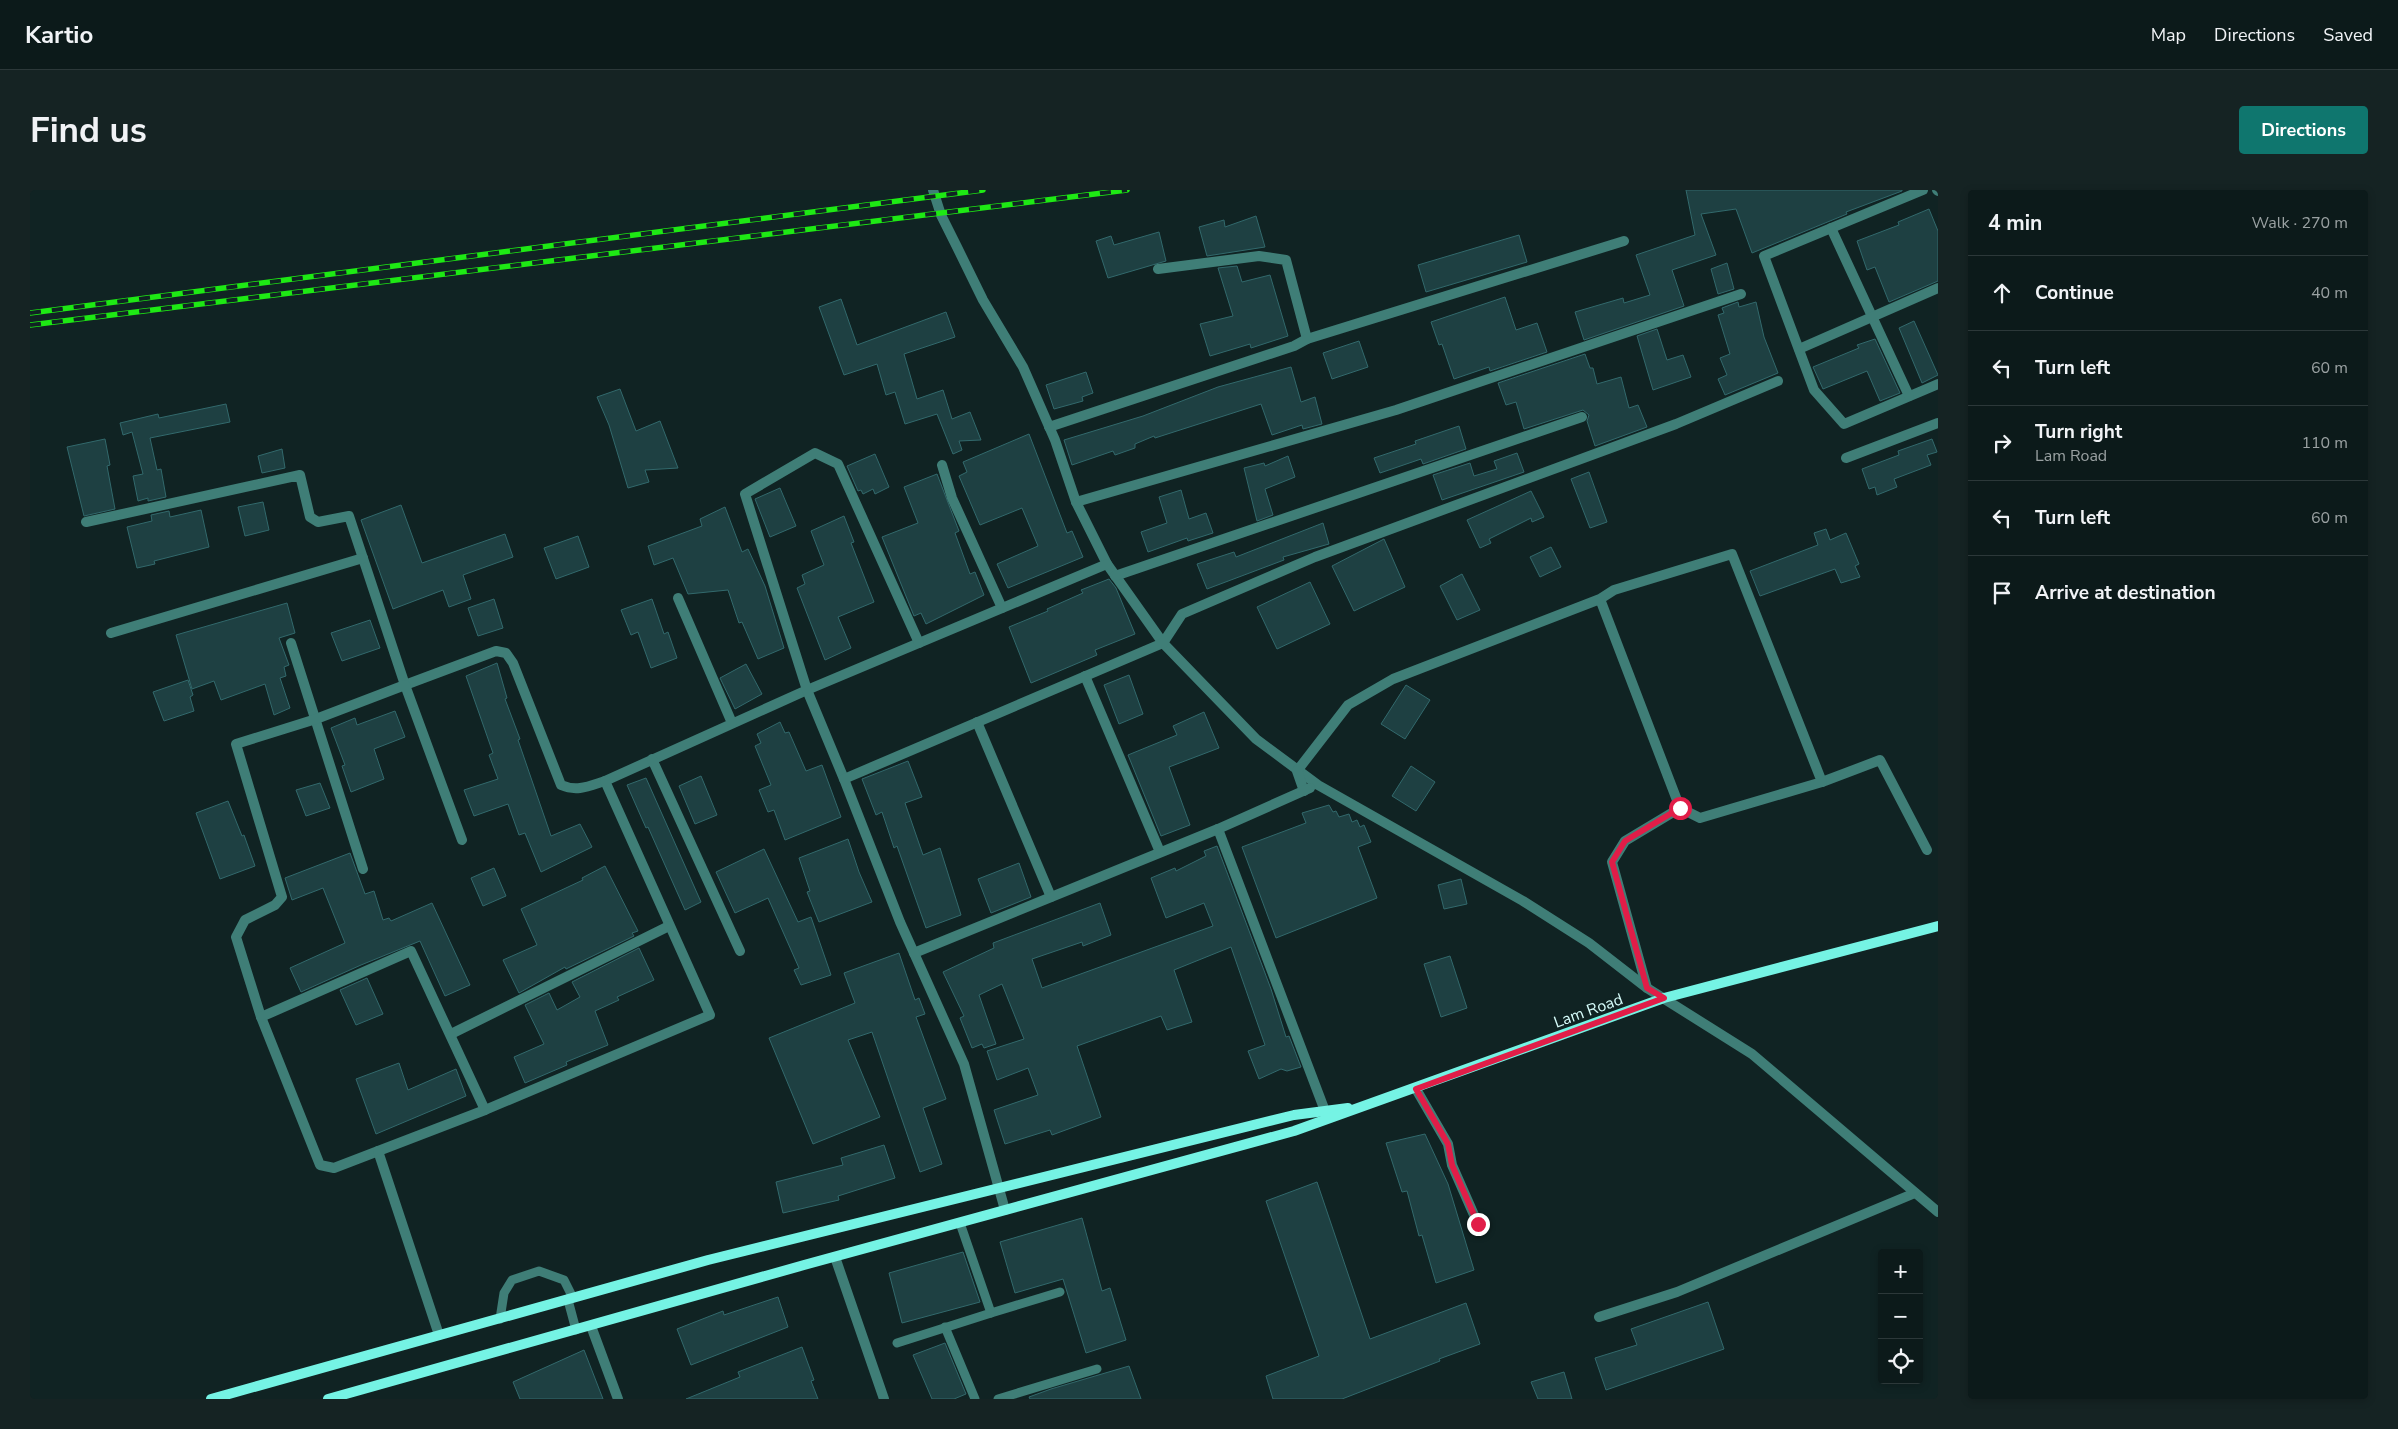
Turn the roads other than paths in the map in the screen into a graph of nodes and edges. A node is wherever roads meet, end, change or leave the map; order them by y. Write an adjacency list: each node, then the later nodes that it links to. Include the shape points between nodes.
1 (933, 190): 16 (street, via 940,215 983,300 1023,367)
2 (1923, 190): 3 (street)
3 (1831, 228): 8 (street); 10 (street, via 1764,256)
4 (1624, 241): 9 (street)
5 (1158, 270): 9 (street, via 1259,256 1286,260)
6 (1938, 288): 8 (street)
7 (1741, 294): 19 (street, via 1396,410)
8 (1873, 317): 10 (street); 13 (street)
9 (1307, 338): 16 (street, via 1294,346)
10 (1799, 349): 13 (street, via 1814,390 1844,424)
11 (1778, 381): 30 (street, via 1676,424 1306,561 1182,614)
12 (1938, 384): 13 (street)
13 (1910, 396)
14 (1582, 417): 23 (street)
15 (1938, 423): 17 (street)
16 (1049, 427): 19 (street)
17 (1846, 458)
18 (942, 465): 26 (street, via 952,498)
19 (1076, 502): 22 (street)
20 (86, 522): 21 (street, via 300,475 310,517 318,522 349,516)
21 (363, 558): 27 (street); 32 (street)
22 (1106, 564): 23 (street); 26 (street)
23 (1114, 576): 30 (street)
24 (678, 598): 36 (street)
25 (1600, 599): 38 (street, via 1393,679 1348,705); 41 (street, via 1614,590 1732,554); 44 (street)
26 (1002, 608): 29 (street)
27 (111, 633)
28 (291, 643): 34 (street)
29 (919, 643): 33 (street); 33 (street, via 838,464 815,454 745,494)
30 (1163, 643): 31 (street); 38 (street, via 1256,739)
31 (1085, 676): 35 (street); 48 (street)
32 (405, 685): 34 (street); 40 (street, via 496,651 506,653 513,663 561,785 582,789); 46 (street)
33 (807, 690): 36 (street); 39 (street)
34 (316, 719): 49 (street); 57 (street, via 236,744 282,897 275,905 245,920 236,937)
35 (977, 722): 39 (street); 50 (street)
36 (732, 723): 37 (street)
37 (652, 759): 40 (street); 53 (street)
38 (1297, 771): 42 (street); 43 (street)
39 (844, 779): 54 (street)
40 (605, 781): 51 (street)
41 (1822, 782): 44 (street, via 1700,818); 47 (street, via 1880,760)
42 (1318, 785): 43 (street); 55 (street, via 1589,942)
43 (1304, 791): 45 (street)
44 (1680, 808): 55 (street, via 1625,841 1612,862)
45 (1218, 829): 48 (street); 62 (street)
46 (462, 840)
47 (1927, 850)
48 (1160, 852): 50 (street)
49 (363, 869)
50 (1051, 897): 54 (street)
51 (669, 926): 58 (street); 61 (street, via 710,1015)
52 (1938, 926): 56 (main road, Lam Road)
53 (740, 951)
54 (914, 953): 64 (street, via 964,1064)
55 (1647, 988): 56 (street)
56 (1664, 998): 59 (main road, Lam Road); 65 (street, via 1752,1054)
57 (261, 1017): 58 (street, via 411,951); 63 (street, via 320,1166 334,1168)
58 (451, 1034): 61 (street)
59 (1416, 1089): 60 (main road, Lam Road); 69 (street, via 1448,1144 1452,1165)
60 (1369, 1106): 62 (main road); 66 (main road, via 1294,1131)
61 (485, 1110): 63 (street)
62 (1325, 1111): 64 (main road, via 1294,1115)
63 (378, 1151): 79 (street)
64 (998, 1188): 66 (street); 72 (main road, via 708,1260)
65 (1915, 1192): 67 (street); 74 (street, via 1677,1292)
66 (1005, 1210): 68 (main road)
67 (1938, 1212)
68 (960, 1222): 70 (main road); 73 (lane)
69 (1478, 1224)
70 (835, 1257): 76 (main road); 85 (street)
71 (1060, 1292): 73 (lane)
72 (571, 1299): 75 (main road); 75 (lane, via 564,1280 540,1271 512,1280 504,1294); 78 (lane)
73 (991, 1313): 77 (lane)
74 (1599, 1317)
75 (500, 1319): 79 (main road)
76 (591, 1326): 78 (main road); 84 (street)
77 (945, 1327): 80 (lane); 86 (lane)
78 (576, 1330): 82 (main road)
79 (439, 1336): 83 (main road)
80 (897, 1343)
81 (1097, 1369): 87 (lane)
82 (334, 1398)
83 (211, 1399)
84 (618, 1399)
85 (884, 1399)
86 (975, 1399)
87 (998, 1399)

